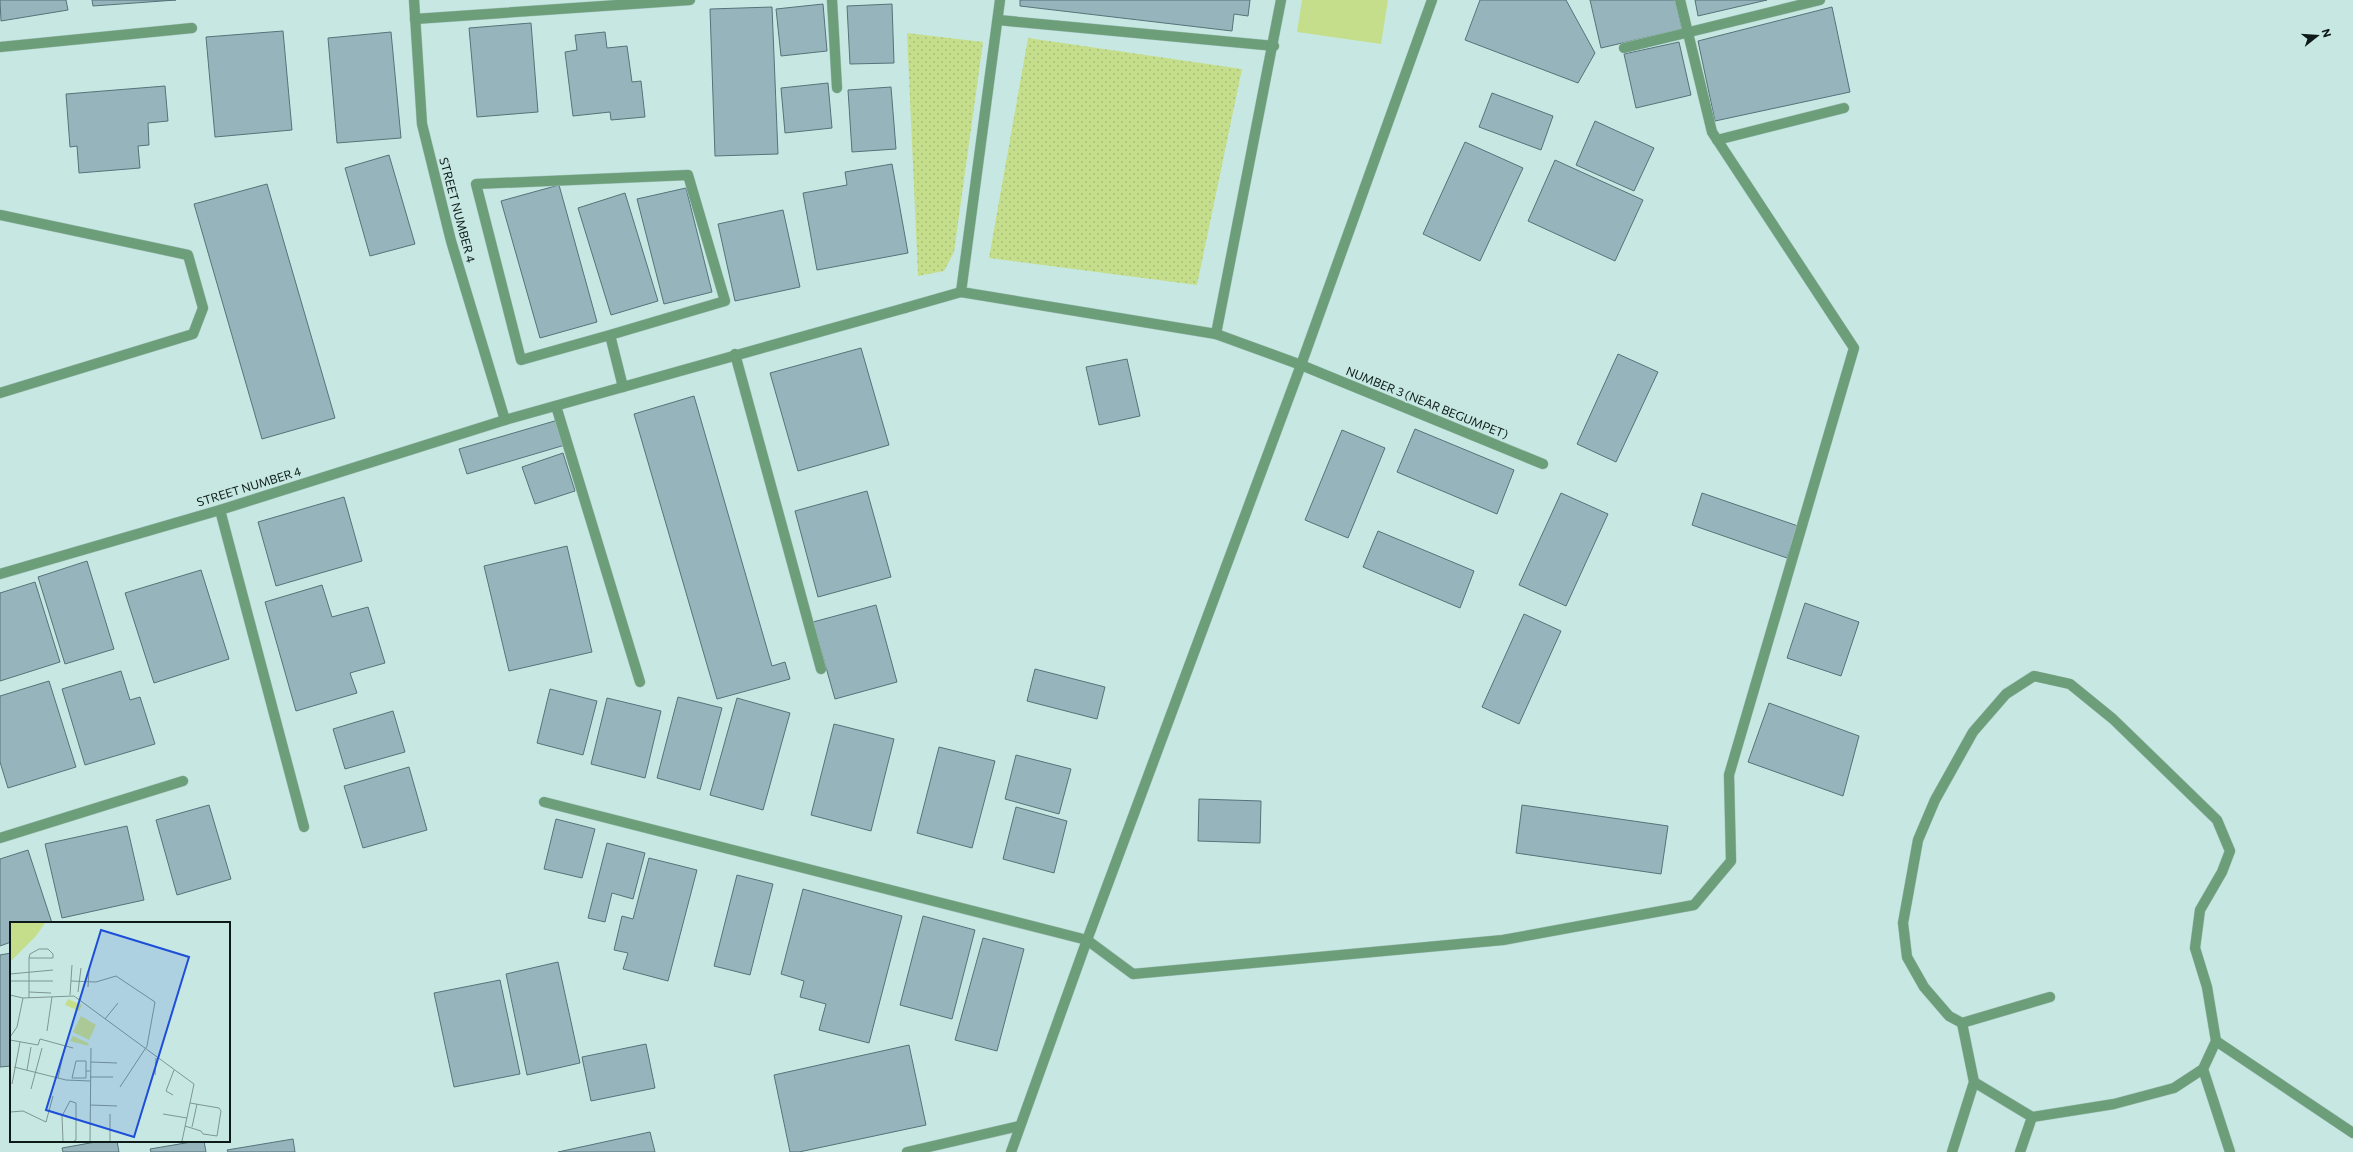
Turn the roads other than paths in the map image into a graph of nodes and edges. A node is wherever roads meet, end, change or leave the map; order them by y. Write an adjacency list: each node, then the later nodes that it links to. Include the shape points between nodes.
1 (414, 0): 9 (street, STREET NUMBER 4)
2 (690, 0): 9 (street)
3 (832, 0): 16 (street)
4 (1000, 0): 10 (street)
5 (1281, 0): 13 (street)
6 (1432, 0): 24 (street)
7 (1680, 0): 12 (street)
8 (1820, 0): 12 (street)
9 (415, 19): 28 (street, STREET NUMBER 4, via 422,124 451,241)
10 (998, 20): 13 (street); 20 (street)
11 (192, 28): 14 (street)
12 (1688, 33): 15 (street); 18 (street, via 1712,132)
13 (1274, 46): 21 (street)
14 (0, 47)
15 (1624, 48)
16 (837, 88)
17 (1844, 108): 18 (street)
18 (1717, 140): 38 (street, via 1854,348 1729,775 1731,861 1694,905 1503,940 1133,974)
19 (0, 215): 26 (street, via 188,255 203,308 193,334)
20 (961, 292): 21 (street, NUMBER 3 (NEAR BEGUMPET)); 23 (street, STREET NUMBER 4)
21 (1216, 334): 24 (street, NUMBER 3 (NEAR BEGUMPET))
22 (610, 336): 22 (street, via 724,300 688,175 476,184 521,360); 25 (street)
23 (735, 354): 25 (street, STREET NUMBER 4); 32 (street)
24 (1301, 365): 29 (street, NUMBER 3 (NEAR BEGUMPET)); 38 (street)
25 (623, 387): 27 (street, STREET NUMBER 4)
26 (0, 394)
27 (556, 406): 28 (street, STREET NUMBER 4); 33 (street)
28 (505, 420): 30 (street, STREET NUMBER 4)
29 (1543, 464)
30 (220, 510): 31 (street, STREET NUMBER 4); 36 (street)
31 (0, 574)
32 (821, 669)
33 (640, 682)
34 (183, 781): 37 (street)
35 (544, 802): 38 (street)
36 (304, 827)
37 (0, 838)
38 (1087, 940): 45 (street)
39 (2050, 997): 40 (street)
40 (1962, 1023): 41 (street, via 1949,1016 1924,987 1907,957 1903,923 1918,840 1935,800 1973,732 2006,694 2034,676 2070,684 2113,719 2218,820 2230,851 2222,872 2200,910 2195,948 2207,987); 43 (street)
41 (2216, 1041): 42 (street); 46 (street)
42 (2202, 1069): 44 (street, via 2174,1088 2114,1104); 51 (street)
43 (1974, 1082): 44 (street); 49 (street)
44 (2032, 1117): 50 (street)
45 (1019, 1126): 47 (street); 48 (street)
46 (2353, 1133)
47 (907, 1152)
48 (1012, 1152)
49 (1952, 1152)
50 (2020, 1152)
51 (2230, 1152)

